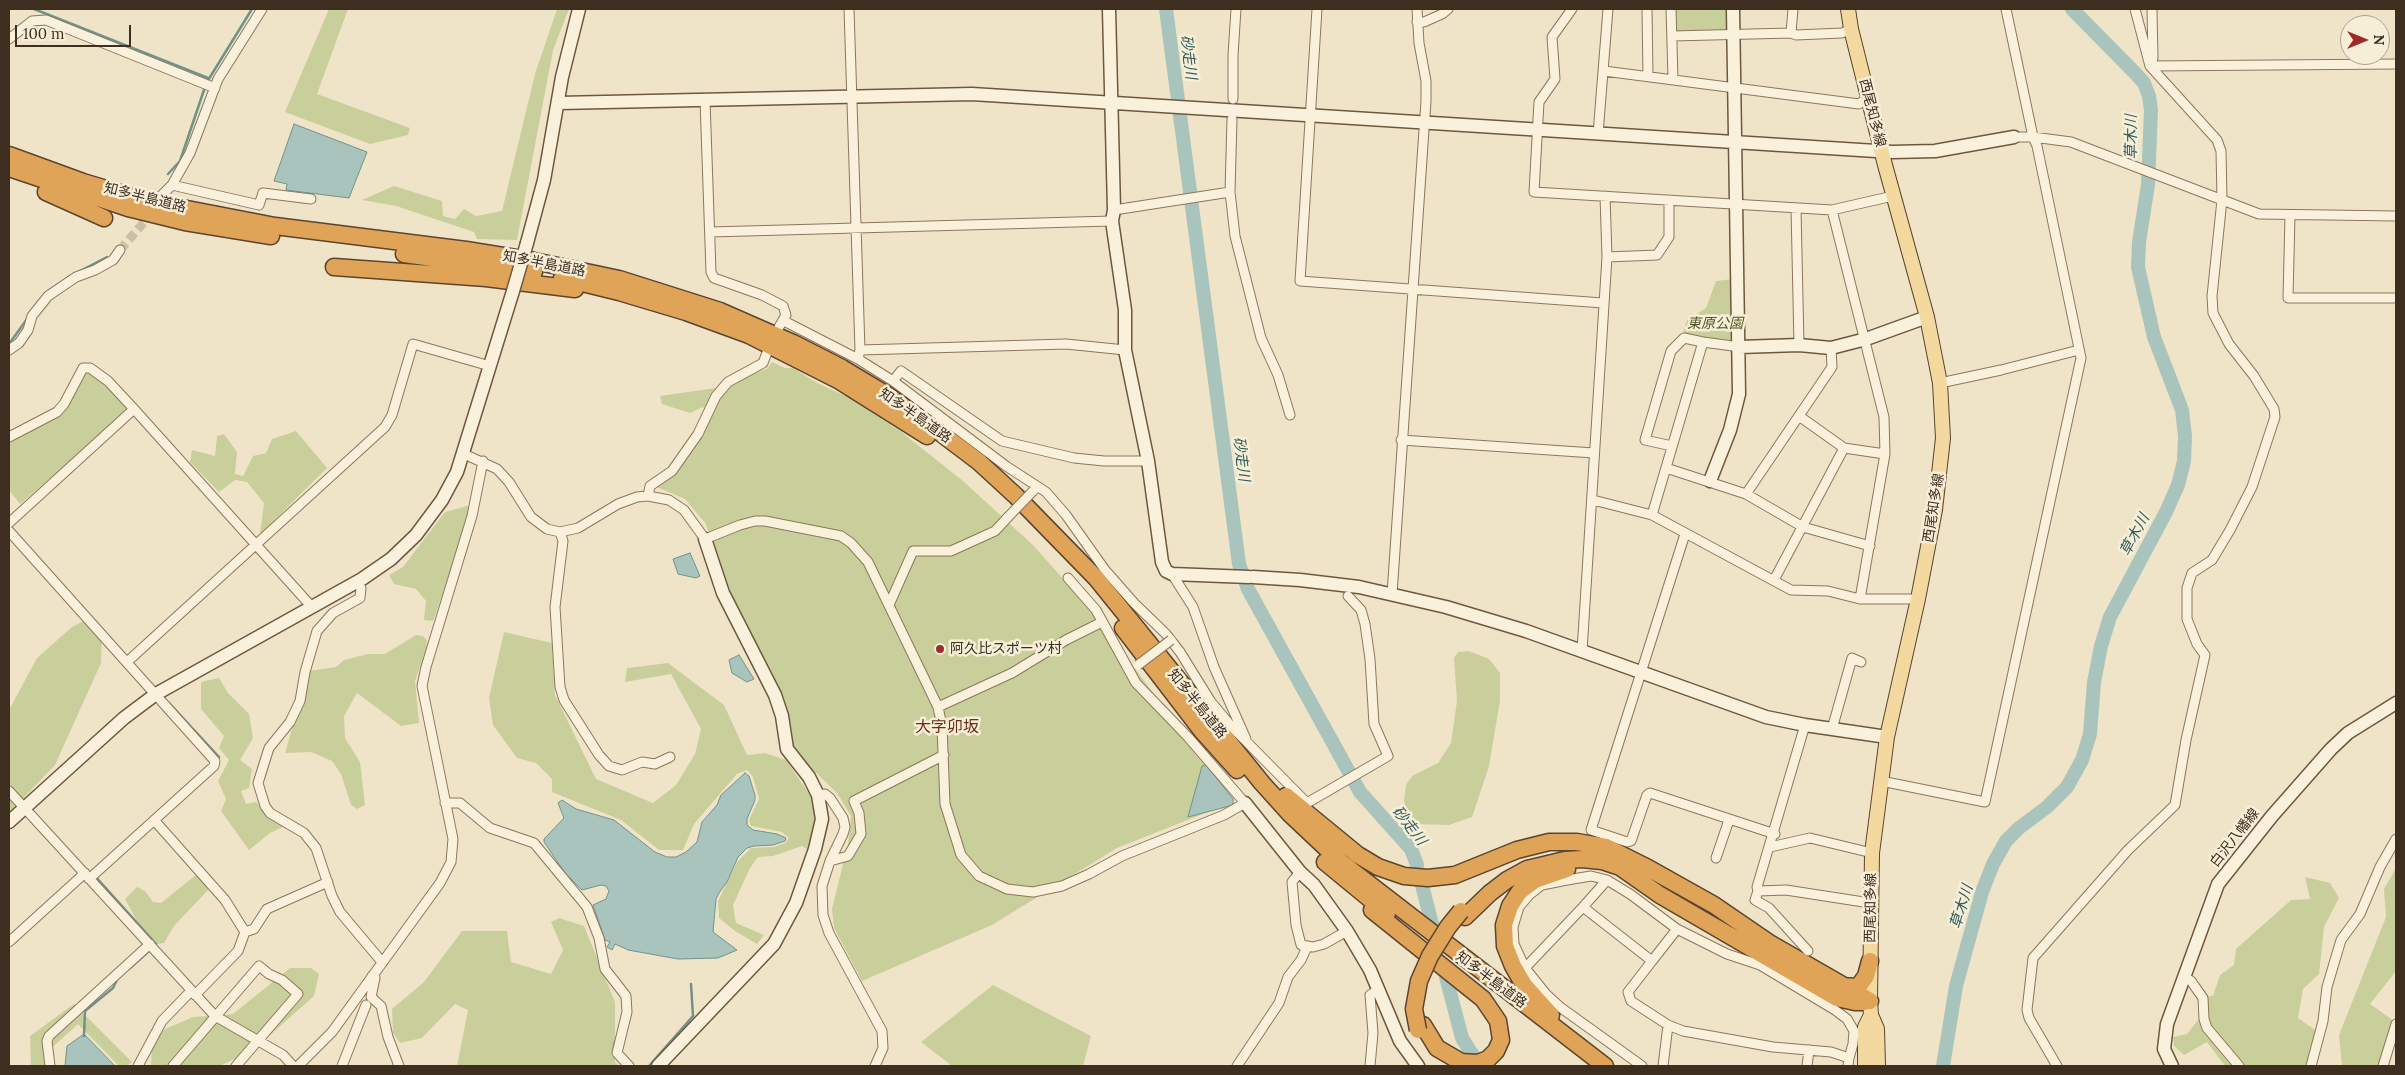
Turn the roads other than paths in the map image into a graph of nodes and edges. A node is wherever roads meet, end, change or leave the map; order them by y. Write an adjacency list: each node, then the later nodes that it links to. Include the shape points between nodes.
1 (262, 9): 30 (street)
2 (579, 9): 37 (street)
3 (849, 9): 32 (street)
4 (1109, 9): 36 (street)
5 (1236, 9): 34 (street)
6 (1317, 9): 38 (street)
7 (1417, 9): 19 (street)
8 (1448, 9): 19 (street, via 1424,22)
9 (1572, 9): 41 (street, via 1552,37 1555,79 1539,102)
10 (1608, 9): 27 (street)
11 (1646, 9): 28 (street)
12 (1671, 9): 23 (street)
13 (1733, 9): 22 (street)
14 (1793, 9): 21 (street)
15 (1848, 9): 20 (main road, 西尾知多線)
16 (2006, 9): 44 (street)
17 (2135, 9): 26 (street)
18 (2152, 9): 26 (street, via 2153,58)
19 (1417, 22): 40 (street, via 1426,81)
20 (1851, 29): 21 (street, via 1842,33); 33 (main road, 西尾知多線)
21 (1792, 33): 22 (street)
22 (1734, 35): 23 (street); 31 (street)
23 (1672, 36): 29 (street)
24 (9, 39): 30 (street, via 32,21 46,20)
25 (2396, 64): 26 (street)
26 (2150, 66): 57 (street, via 2217,140 2221,151)
27 (1604, 70): 28 (street); 42 (street)
28 (1648, 76): 29 (street)
29 (1673, 80): 31 (street)
30 (214, 88): 50 (street, via 190,153)
31 (1733, 88): 33 (street, via 1859,104); 45 (street)
32 (851, 96): 35 (street); 36 (street, via 972,94); 65 (street)
33 (1868, 97): 46 (main road, 西尾知多線)
34 (1233, 99)
35 (705, 100): 37 (street); 66 (street)
36 (1112, 101): 38 (street); 61 (street)
37 (559, 103): 85 (street, bridge, via 544,180)
38 (1310, 115): 40 (street); 70 (street, via 1300,281)
39 (1232, 119): 51 (street)
40 (1423, 122): 41 (street); 70 (street)
41 (1537, 130): 42 (street); 53 (street, via 1534,192)
42 (1598, 134): 45 (street)
43 (2014, 137): 44 (street); 46 (street, via 1936,151)
44 (2033, 137): 57 (street, via 2071,142); 83 (street)
45 (1735, 142): 46 (street); 58 (street)
46 (1882, 150): 54 (main road, 西尾知多線)
47 (9, 155): 135 (highway, 知多半島道路, via 102,187 187,209 275,226 476,251 620,279 720,311 785,340 887,395 979,462 1096,578)
48 (9, 168): 73 (highway, 知多半島道路, via 95,199 185,222 530,272)
49 (9, 176): 64 (highway)
50 (172, 185): 52 (street); 55 (street, via 258,205 262,193)
51 (1230, 192): 61 (street); 89 (street, via 1235,236 1261,338 1278,375)
52 (161, 196)
53 (1605, 196): 56 (street); 68 (street)
54 (1893, 196): 60 (street); 74 (main road, 西尾知多線)
55 (311, 199)
56 (1669, 200): 58 (street); 68 (street, via 1670,238 1657,255)
57 (2222, 200): 62 (street, via 2259,214); 216 (street, via 2213,313 2229,344 2274,409 2275,417 2252,487 2212,560 2192,573 2187,588 2187,619 2205,656 2175,805 2128,850 2033,958 2029,1018)
58 (1737, 204): 59 (street); 78 (street)
59 (1796, 208): 60 (street); 77 (street)
60 (1832, 210): 75 (street)
61 (1113, 215): 65 (street); 82 (street, via 1125,310)
62 (2290, 216): 63 (street); 71 (street, via 2288,298)
63 (2396, 216)
64 (104, 218)
65 (856, 227): 66 (street); 84 (street)
66 (710, 232): 84 (street, via 710,272 714,278 777,302 785,310 781,324)
67 (120, 250): 80 (street, via 113,260 76,277 48,296 32,316 19,343)
68 (1607, 257): 72 (street)
69 (334, 266): 73 (highway, via 530,282)
70 (1411, 289): 72 (street); 92 (street)
71 (2396, 298)
72 (1603, 302): 95 (street)
73 (659, 304): 163 (highway, 知多半島道路, via 749,335 838,380 926,435 973,471 1018,510 1088,584 1227,760 1282,820)
74 (1927, 317): 75 (street); 87 (main road, 西尾知多線)
75 (1866, 339): 79 (street); 97 (street, via 1884,417)
76 (1703, 342): 78 (street); 93 (street); 93 (street, via 1684,338 1671,351 1645,440)
77 (1799, 345): 78 (street); 79 (street)
78 (1740, 347): 101 (street, via 1739,394 1730,430)
79 (1831, 348): 90 (street, via 1832,367)
80 (9, 350)
81 (768, 350): 104 (street, via 763,363 728,382 716,396 698,434 672,471 650,486)
82 (1125, 350): 84 (street, via 1066,344); 99 (street)
83 (2079, 350): 87 (street); 142 (street, via 2081,358 1985,802)
84 (859, 354): 86 (street)
85 (490, 366): 96 (street); 113 (street, via 413,344 392,415 385,427)
86 (893, 381): 99 (street, via 900,371 1002,441 1074,458); 102 (street)
87 (1940, 383): 122 (main road, 西尾知多線, via 1943,438 1940,478)
88 (134, 409): 91 (street, via 108,381 90,368 84,368 57,412); 107 (street); 113 (street)
89 (1290, 415)
90 (1799, 416): 94 (street); 103 (street)
91 (9, 437)
92 (1402, 440): 95 (street); 119 (street)
93 (1672, 446): 100 (street)
94 (1844, 448): 97 (street); 108 (street)
95 (1594, 453): 105 (street)
96 (464, 454): 98 (street); 118 (street, via 442,500 416,535 391,559)
97 (1885, 454): 114 (street)
98 (483, 461): 110 (street, via 503,474 531,518 547,529); 145 (street, via 472,516 422,686)
99 (1148, 461): 115 (street, via 1162,562 1166,571)
100 (1666, 468): 101 (street); 106 (street)
101 (1710, 481): 103 (street)
102 (1035, 488): 123 (street, bridge, via 995,531 951,551 914,550); 126 (street, via 1046,492 1066,514 1105,570)
103 (1746, 494): 108 (street)
104 (648, 496): 110 (street, via 628,499 578,528); 112 (street, via 669,500 684,510)
105 (1593, 500): 106 (street); 127 (street)
106 (1652, 515): 111 (street)
107 (9, 523)
108 (1803, 527): 114 (street); 117 (street)
109 (9, 531): 128 (street)
110 (560, 532): 141 (street, via 562,541 555,607 560,687 564,700 609,766 622,770 642,762 654,764)
111 (1685, 534): 117 (street); 131 (street)
112 (705, 539): 123 (street, via 755,521 841,536 868,562); 144 (street, via 723,593 775,694 787,749 809,776)
113 (256, 544): 124 (street); 128 (street)
114 (1870, 546): 121 (street)
115 (1172, 574): 119 (street, via 1300,580); 139 (street, via 1199,622 1214,667)
116 (1068, 578): 125 (street, via 1093,606)
117 (1774, 580): 121 (street, via 1791,590 1828,591)
118 (357, 581): 124 (street); 162 (street, via 361,588 360,598 333,613 317,630 298,706 290,722 269,748 258,777 265,806 270,813 310,840)
119 (1392, 594): 127 (street, via 1474,614)
120 (1348, 596): 139 (street, via 1361,610 1365,624 1374,724 1388,756 1307,803)
121 (1860, 599): 122 (street)
122 (1918, 599): 138 (main road, 西尾知多線)
123 (888, 605): 134 (street)
124 (312, 606): 132 (street)
125 (1102, 622): 130 (street); 134 (street, via 1012,673)
126 (1171, 640): 130 (street, bridge); 139 (street, via 1211,702)
127 (1582, 650): 131 (street)
128 (127, 662): 132 (street)
129 (1861, 662): 137 (street, via 1852,658)
130 (1128, 672): 146 (street)
131 (1641, 672): 136 (street, via 1766,717); 149 (street, via 1591,830 1632,841 1649,793)
132 (156, 694): 147 (street, via 124,718); 148 (street, via 216,761)
133 (2396, 703): 180 (street, 白沢八幡線, via 2348,733 2331,749 2229,867 2218,884)
134 (938, 707): 140 (street)
135 (1209, 720): 155 (highway, via 1217,722 1278,789 1306,813 1358,855 1392,873 1422,878 1455,875 1517,850 1549,842 1593,844); 209 (highway, 知多半島道路, via 1289,813 1342,863)
136 (1805, 725): 137 (street); 151 (street)
137 (1832, 730): 138 (street)
138 (1888, 737): 142 (main road, 西尾知多線)
139 (1247, 744)
140 (944, 755): 146 (street, via 945,804 961,855 979,876 1013,890 1045,891 1062,886 1122,856); 157 (street, via 854,801 861,834 848,856)
141 (670, 757)
142 (1881, 781): 154 (main road, 西尾知多線)
143 (9, 791): 147 (street)
144 (818, 795): 157 (street, via 825,794 830,798 843,818 843,834); 202 (street, via 820,833 787,923 766,953)
145 (445, 803): 177 (street, via 453,839 451,862 440,883); 201 (street, via 460,803 490,828 534,843 587,908 599,938 605,969 626,996 627,1012 617,1053)
146 (1246, 803): 158 (street)
147 (24, 808): 150 (street); 159 (street)
148 (154, 820): 159 (street); 170 (street, via 225,900)
149 (1729, 820): 151 (street); 156 (street)
150 (9, 822)
151 (1774, 834): 153 (street)
152 (2396, 838): 219 (street, via 2360,914 2341,940 2327,986 2323,1021)
153 (1770, 847): 154 (street, via 1810,838); 164 (street)
154 (1872, 853): 165 (main road, 西尾知多線)
155 (1618, 855): 167 (highway, via 1573,849 1532,858 1496,878); 181 (highway, via 1714,905)
156 (1716, 858)
157 (830, 861): 203 (street, via 822,886 822,915 882,1032 883,1048)
158 (1300, 872): 169 (street, via 1314,885); 173 (street, via 1292,882 1292,888 1298,935 1301,945)
159 (87, 876): 171 (street); 172 (street)
160 (1633, 876): 167 (highway, via 1610,863 1591,860 1573,859 1539,865 1507,880); 185 (highway, via 1837,998); 210 (highway, via 1589,868 1563,870 1540,877 1515,897 1504,925 1509,957 1531,994 1560,1024)
161 (1607, 880): 166 (street); 168 (street); 178 (street, via 1591,876 1566,880 1542,885 1529,896 1519,907 1513,927 1514,944)
162 (328, 882): 170 (street, via 267,909 254,929); 177 (street, via 340,912)
163 (1347, 882): 189 (highway, via 1351,893 1483,999 1498,1021 1500,1040 1488,1059 1478,1063 1462,1062 1437,1048); 208 (highway, 知多半島道路)
164 (1758, 891): 165 (street, via 1786,890); 174 (street, via 1755,900 1769,908)
165 (1870, 903): 176 (main road, 西尾知多線)
166 (1584, 907): 175 (street); 178 (street)
167 (1463, 914): 189 (highway, bridge, via 1448,927 1418,981 1414,1009)
168 (1677, 929): 175 (street); 192 (street, via 1727,954 1760,965 1848,1019 1854,1031)
169 (1347, 931): 173 (street, via 1324,944); 182 (street)
170 (244, 932): 183 (street, via 238,951)
171 (9, 942)
172 (150, 944): 183 (street); 193 (street, via 49,1036)
173 (1307, 947): 204 (street, via 1288,978 1279,1003)
174 (1808, 951)
175 (1652, 961): 188 (street, via 1628,992 1631,1001)
176 (1870, 961): 181 (highway, via 1866,976 1858,987); 185 (main road, 西尾知多線)
177 (382, 962): 179 (street)
178 (1525, 968): 211 (street, via 1560,1007)
179 (372, 976): 198 (street, via 332,1032); 200 (street, via 375,978 371,997 381,1006)
180 (2184, 978): 217 (street, 白沢八幡線, via 2165,1040 2164,1048); 218 (street, via 2191,981 2203,998 2207,1028)
181 (1842, 986): 185 (highway)
182 (1379, 989): 205 (street, via 1370,995 1373,1033); 206 (street, via 1400,1041)
183 (193, 993): 186 (street); 194 (street, via 162,1021)
184 (366, 1004): 199 (street)
185 (1871, 1008): 214 (main road, 西尾知多線, via 1865,1027); 215 (main road, 西尾知多線, via 1877,1029)
186 (214, 1016): 190 (street); 190 (street, via 259,966 298,994); 195 (street)
187 (2396, 1024): 220 (street)
188 (1668, 1025): 191 (street, via 1683,1031 1773,1048); 212 (street)
189 (1420, 1027): 207 (highway, via 1431,1051)
190 (258, 1041): 196 (street); 197 (street, via 283,1055)
191 (1809, 1050): 192 (street, via 1830,1052); 213 (street)
192 (1848, 1062)
193 (50, 1066)
194 (138, 1066)
195 (173, 1066)
196 (236, 1066)
197 (293, 1066)
198 (298, 1066)
199 (342, 1066)
200 (399, 1066)
201 (629, 1066)
202 (658, 1066)
203 (874, 1066)
204 (1236, 1066)
205 (1370, 1066)
206 (1418, 1066)
207 (1452, 1066)
208 (1587, 1066)
209 (1605, 1066)
210 (1616, 1066)
211 (1642, 1066)
212 (1663, 1066)
213 (1807, 1066)
214 (1862, 1066)
215 (1878, 1066)
216 (2057, 1066)
217 (2172, 1066)
218 (2239, 1066)
219 (2311, 1066)
220 (2383, 1066)

